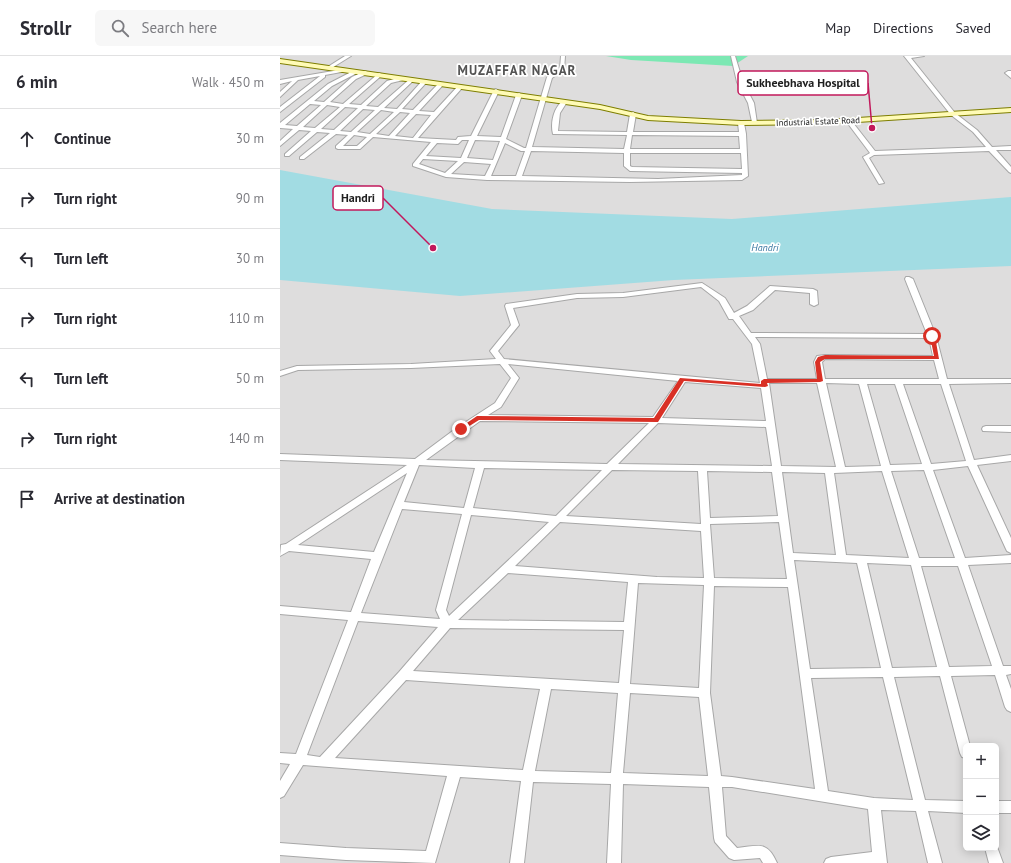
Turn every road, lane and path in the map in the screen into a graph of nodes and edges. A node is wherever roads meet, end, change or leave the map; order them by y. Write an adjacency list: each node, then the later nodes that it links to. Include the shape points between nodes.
1 (349, 56): 7 (street)
2 (562, 56): 23 (street, via 562,70 550,77)
3 (733, 56): 38 (street, via 740,82 751,103)
4 (922, 56): 5 (street)
5 (907, 57): 36 (street)
6 (280, 61): 7 (main road, Industrial Estate Road)
7 (327, 71): 8 (main road, Industrial Estate Road); 14 (street); 30 (street)
8 (355, 72): 9 (main road, Industrial Estate Road); 24 (street, via 330,85)
9 (365, 73): 11 (main road, Industrial Estate Road); 26 (street, via 354,78)
10 (1011, 73): 12 (street, via 1008,73)
11 (379, 75): 13 (main road, Industrial Estate Road); 27 (street)
12 (1011, 76)
13 (401, 79): 15 (main road, Industrial Estate Road); 28 (street, via 389,82)
14 (296, 80): 16 (street); 21 (street)
15 (411, 80): 17 (main road, Industrial Estate Road); 29 (street)
16 (280, 82)
17 (424, 82): 18 (main road, Industrial Estate Road); 32 (street)
18 (442, 84): 19 (main road, Industrial Estate Road); 33 (street)
19 (460, 87): 20 (main road, Industrial Estate Road); 34 (street)
20 (496, 91): 22 (main road, Industrial Estate Road); 48 (street)
21 (280, 95)
22 (519, 95): 23 (main road, Industrial Estate Road); 51 (street)
23 (545, 100): 25 (main road, Industrial Estate Road); 56 (street)
24 (309, 102): 26 (street); 40 (street)
25 (564, 102): 35 (main road, Industrial Estate Road); 53 (street, via 555,117)
26 (327, 104): 27 (street); 41 (street)
27 (345, 105): 28 (street); 42 (street)
28 (362, 107): 29 (street); 43 (street)
29 (380, 109): 32 (street); 45 (street)
30 (280, 110)
31 (1011, 110): 36 (main road, Industrial Estate Road)
32 (398, 111): 33 (street); 47 (street)
33 (414, 112): 34 (street); 49 (street)
34 (435, 114): 50 (street)
35 (633, 114): 39 (main road, Industrial Estate Road, via 648,118); 44 (street)
36 (954, 114): 37 (main road, Industrial Estate Road); 57 (street, via 975,131)
37 (848, 120): 38 (main road, Industrial Estate Road); 60 (street)
38 (755, 122): 39 (main road, Industrial Estate Road)
39 (741, 123): 46 (street)
40 (280, 126): 41 (street)
41 (298, 127): 42 (street); 54 (street)
42 (318, 129): 43 (street); 61 (street)
43 (335, 132): 45 (street); 63 (street)
44 (629, 133): 46 (street); 53 (street); 58 (street)
45 (352, 134): 47 (street); 47 (street, via 338,147 358,148)
46 (742, 134): 59 (street)
47 (370, 136): 49 (street)
48 (474, 137): 51 (street); 52 (street, via 460,138 458,142); 64 (street)
49 (390, 138): 50 (street)
50 (414, 140): 52 (street)
51 (504, 140): 56 (street, via 523,150); 65 (street)
52 (435, 141): 62 (street)
53 (555, 141): 56 (street); 58 (street)
54 (280, 144)
55 (1011, 148): 57 (street)
56 (530, 149): 70 (street)
57 (991, 149): 60 (street); 67 (street)
58 (627, 151): 59 (street); 66 (street, via 627,166 630,168)
59 (744, 151): 66 (street)
60 (873, 154): 71 (street, via 866,158)
61 (287, 156)
62 (421, 157): 64 (street); 68 (street, via 415,165)
63 (302, 158)
64 (463, 160): 65 (street); 68 (street)
65 (494, 162): 69 (street)
66 (745, 171): 70 (street, via 742,178 700,180 630,182)
67 (1011, 171)
68 (446, 175): 69 (street)
69 (487, 178): 70 (street)
70 (518, 178)
71 (881, 182)
72 (909, 279): 76 (street)
73 (814, 304): 74 (street, via 813,291 773,288 750,308)
74 (735, 316): 75 (street); 78 (street, via 732,317 722,300 702,285 623,295 577,296 509,306 515,324 494,350)
75 (749, 335): 76 (street); 86 (street, via 756,344)
76 (932, 336): 77 (street)
77 (937, 358): 81 (street, via 825,357 820,358 818,362); 85 (street)
78 (502, 361): 79 (street, via 297,368); 80 (street); 87 (street, via 515,378 498,405)
79 (280, 374)
80 (682, 379): 86 (street); 88 (street)
81 (820, 381): 82 (street); 86 (street); 103 (street)
82 (862, 381): 84 (street); 101 (street)
83 (1011, 381): 85 (street)
84 (898, 382): 85 (street); 98 (street)
85 (944, 382): 94 (street)
86 (764, 383): 89 (street)
87 (477, 418): 88 (street); 95 (street)
88 (656, 420): 89 (street); 97 (street)
89 (770, 424): 100 (street)
90 (986, 429): 91 (street)
91 (1011, 429)
92 (280, 457): 95 (street)
93 (1011, 458): 94 (street)
94 (971, 462): 98 (street); 110 (street)
95 (416, 463): 96 (street); 104 (street); 109 (street)
96 (480, 465): 97 (street); 105 (street)
97 (609, 466): 99 (street); 106 (street)
98 (926, 468): 101 (street); 117 (street)
99 (702, 469): 100 (street); 108 (street)
100 (776, 469): 102 (street); 107 (street)
101 (886, 469): 103 (street); 116 (street)
102 (829, 470): 103 (street); 113 (street)
103 (841, 470)
104 (398, 505): 105 (street); 111 (street)
105 (468, 511): 106 (street); 124 (street, via 440,610)
106 (558, 519): 108 (street); 118 (street)
107 (783, 519): 108 (street); 112 (street)
108 (705, 525): 120 (street)
109 (283, 549): 111 (street)
110 (1011, 549)
111 (377, 556): 123 (street)
112 (789, 556): 113 (street); 121 (street)
113 (841, 558): 114 (street)
114 (861, 559): 116 (street); 128 (street)
115 (1011, 560): 117 (street)
116 (915, 562): 117 (street); 127 (street)
117 (961, 562): 126 (street)
118 (507, 569): 119 (street); 124 (street)
119 (633, 579): 120 (street); 125 (street)
120 (709, 582): 121 (street); 133 (street)
121 (793, 583): 129 (street)
122 (280, 610): 123 (street)
123 (356, 615): 124 (street); 137 (street)
124 (447, 624): 125 (street); 130 (street)
125 (629, 626): 132 (street)
126 (1005, 670): 127 (street); 134 (street)
127 (944, 671): 128 (street); 135 (street)
128 (887, 672): 129 (street); 146 (street)
129 (806, 674): 144 (street)
130 (402, 675): 131 (street, via 473,682); 138 (street)
131 (546, 685): 132 (street); 140 (street)
132 (624, 687): 133 (street); 141 (street)
133 (704, 693): 142 (street)
134 (1011, 707)
135 (963, 743)
136 (280, 758): 137 (street)
137 (300, 760): 138 (street); 143 (street)
138 (323, 762): 139 (street)
139 (455, 770): 140 (street); 153 (street)
140 (528, 776): 141 (street); 155 (street)
141 (617, 778): 142 (street); 156 (street)
142 (715, 781): 144 (street); 157 (street, via 720,838 734,854 763,852)
143 (280, 792)
144 (822, 796): 145 (street)
145 (874, 804): 146 (street); 154 (street)
146 (922, 806): 147 (street); 159 (street)
147 (963, 807)
148 (999, 807): 149 (street)
149 (1011, 808)
150 (280, 849): 152 (street)
151 (993, 851): 160 (street)
152 (345, 859): 153 (street)
153 (429, 860)
154 (879, 860): 158 (street)
155 (517, 863)
156 (614, 863)
157 (770, 863)
158 (831, 863)
159 (935, 863)
160 (996, 863)

